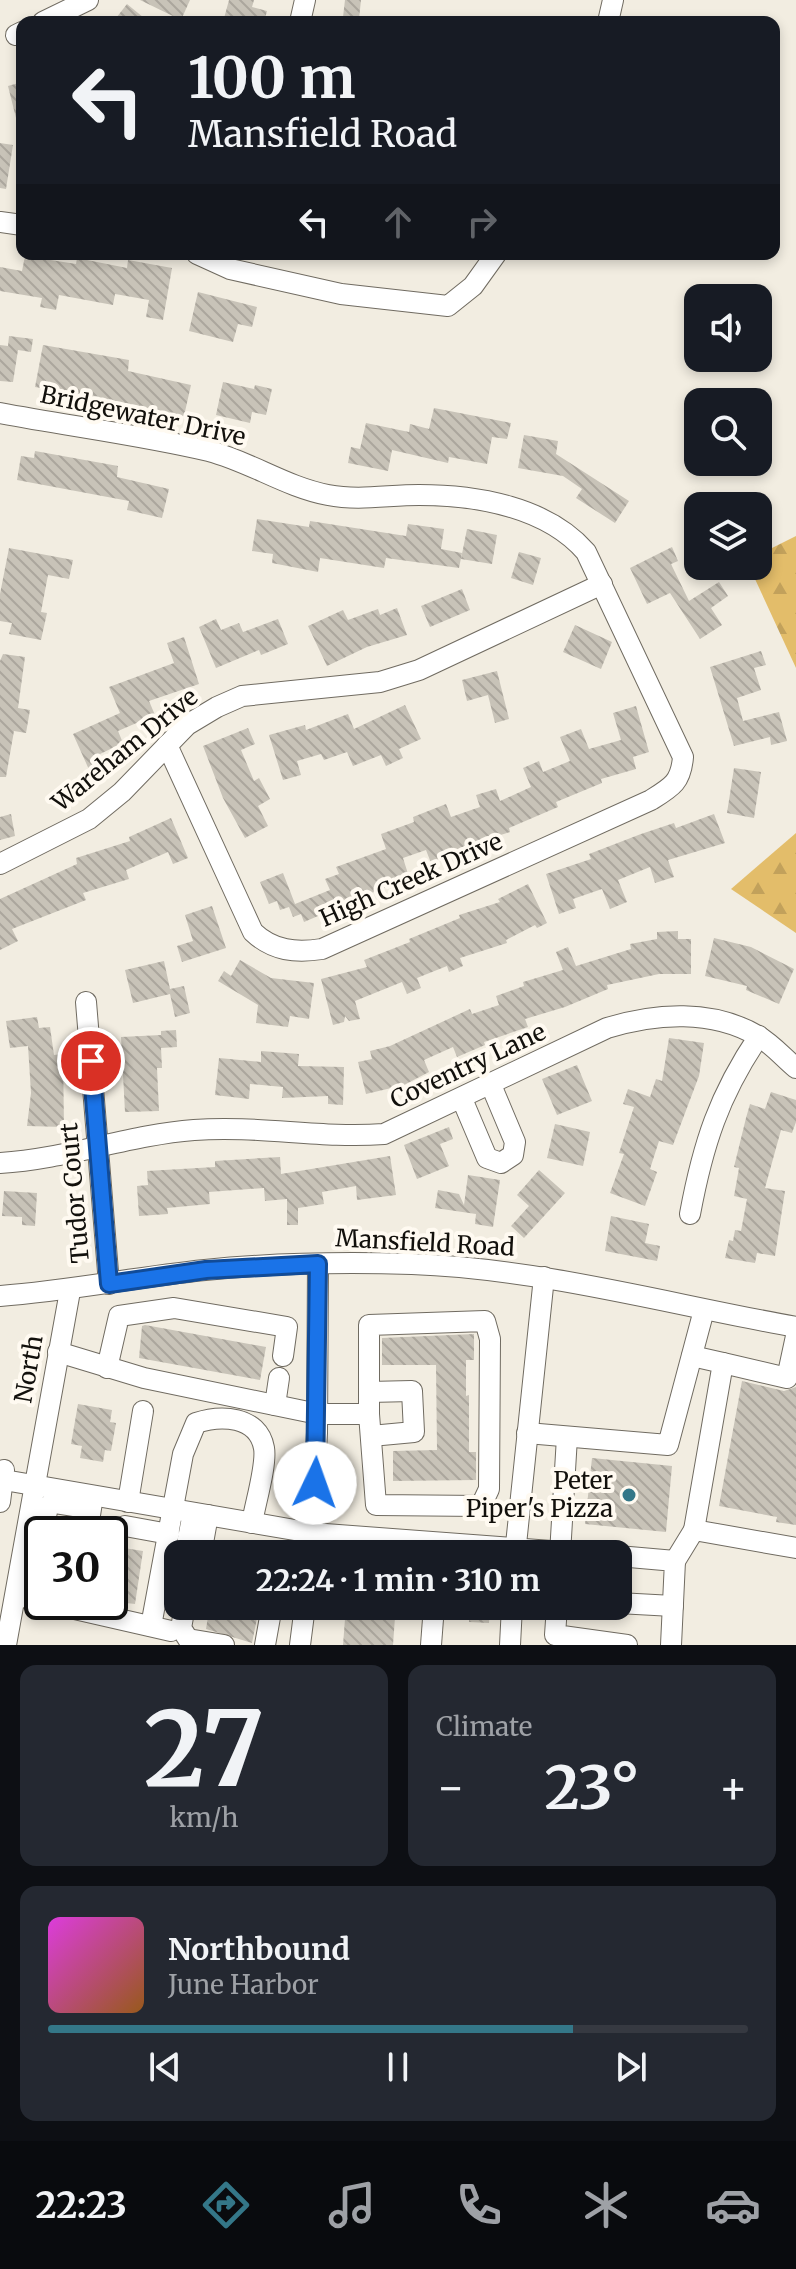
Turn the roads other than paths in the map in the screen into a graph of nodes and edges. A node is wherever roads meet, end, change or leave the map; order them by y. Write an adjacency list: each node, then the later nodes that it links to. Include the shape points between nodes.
1 (88, 0): 2 (street)
2 (55, 16)
3 (210, 260): 4 (street, via 341,294 448,306 473,286)
4 (492, 260)
5 (1, 417): 6 (street, Bridgewater Drive, via 209,451 330,495 455,497 519,510 571,535)
6 (602, 584): 7 (street, Wareham Drive, via 419,670 380,682 242,696 187,725); 8 (street, Bridgewater Drive, via 683,757)
7 (167, 745): 8 (street, High Creek Drive, via 253,932 276,948 306,951 322,949 651,800 676,785); 9 (street, Wareham Drive, via 89,819)
8 (682, 774)
9 (0, 864)
10 (86, 1002): 15 (street, Tudor Court)
11 (759, 1036): 12 (street, Coventry Lane); 13 (street, Coventry Lane, via 731,1023 689,1015 640,1018 607,1028); 17 (street, via 730,1079 708,1131)
12 (796, 1068)
13 (491, 1085): 14 (street, Coventry Lane); 14 (street, via 515,1142 513,1155 501,1163 487,1158)
14 (462, 1099): 15 (street, Coventry Lane, via 384,1134 190,1130)
15 (98, 1149): 16 (street, Coventry Lane); 20 (street, Tudor Court)
16 (0, 1163)
17 (690, 1214)
18 (318, 1264): 19 (street, Mansfield Road, via 413,1264); 20 (street, Mansfield Road, via 206,1270); 35 (street)
19 (544, 1277): 23 (street, Mansfield Road); 37 (street)
20 (109, 1284): 21 (street, Mansfield Road)
21 (70, 1291): 22 (street, Mansfield Road); 26 (street, North)
22 (0, 1296)
23 (704, 1310): 24 (street, Mansfield Road); 28 (street)
24 (796, 1327)
25 (796, 1336): 29 (street, via 787,1378)
26 (58, 1352): 30 (street); 41 (street, North)
27 (283, 1356): 30 (street, via 287,1327 174,1308 119,1316)
28 (692, 1356): 29 (street); 39 (street, via 668,1445)
29 (723, 1363): 51 (street)
30 (107, 1368): 33 (street)
31 (279, 1378): 33 (street)
32 (369, 1392): 36 (street); 38 (street, via 412,1391 414,1432); 38 (street, via 369,1325 485,1321 490,1339 489,1489 481,1506 376,1505)
33 (275, 1405): 35 (street)
34 (143, 1411): 44 (street)
35 (318, 1414): 36 (street); 56 (street)
36 (369, 1414): 38 (street)
37 (527, 1433): 39 (street); 57 (street)
38 (371, 1436)
39 (567, 1437): 58 (street)
40 (2, 1475): 41 (street); 42 (street)
41 (35, 1486): 43 (street); 46 (street, North)
42 (0, 1502)
43 (92, 1502): 44 (street); 47 (street, via 54,1503); 48 (street)
44 (128, 1502): 45 (street)
45 (192, 1513): 49 (street); 49 (street, via 183,1454 196,1423 218,1416 242,1421 260,1437 265,1450); 52 (street); 53 (street); 54 (street)
46 (33, 1516)
47 (46, 1516)
48 (90, 1516)
49 (252, 1523): 55 (street)
50 (128, 1527): 52 (street)
51 (694, 1530): 59 (street); 61 (street)
52 (169, 1534): 72 (street)
53 (187, 1540)
54 (198, 1540)
55 (300, 1540)
56 (311, 1540)
57 (516, 1540)
58 (561, 1540)
59 (796, 1548)
60 (632, 1557): 61 (street)
61 (675, 1561): 64 (street)
62 (24, 1603): 73 (street, North)
63 (632, 1604): 64 (street)
64 (673, 1606): 81 (street)
65 (127, 1620): 72 (street)
66 (182, 1620): 74 (street, via 188,1639)
67 (269, 1620): 75 (street)
68 (303, 1620): 76 (street)
69 (433, 1620): 77 (street)
70 (511, 1620): 79 (street)
71 (556, 1620): 80 (street, via 555,1635)
72 (165, 1638)
73 (6, 1645)
74 (224, 1645)
75 (265, 1645)
76 (300, 1645)
77 (431, 1645): 78 (street)
78 (440, 1645)
79 (510, 1645)
80 (627, 1645)
81 (671, 1645)

